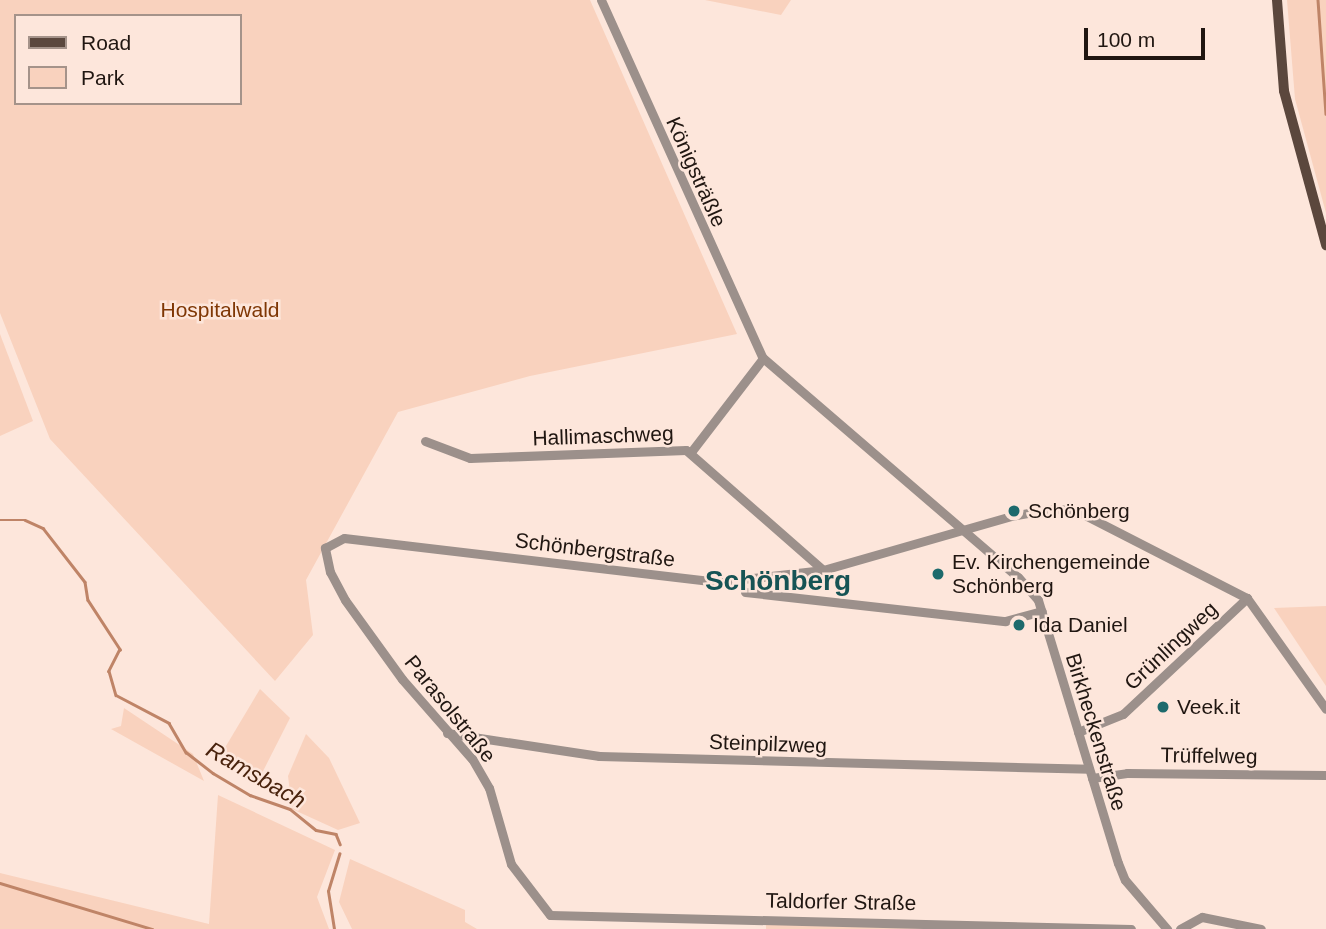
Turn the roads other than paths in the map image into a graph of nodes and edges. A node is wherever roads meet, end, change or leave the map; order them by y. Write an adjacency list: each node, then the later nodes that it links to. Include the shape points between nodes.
1 (601, 0): 4 (street, Königsträßle)
2 (1277, 0): 3 (main road, via 1284,91)
3 (1326, 245)
4 (763, 358): 6 (street); 7 (street, Birkheckenstraße)
5 (425, 441): 6 (street, Hallimaschweg, via 470,458)
6 (691, 452): 9 (street, Hallimaschweg)
7 (963, 531): 9 (street, Schönbergstraße); 11 (street, Schönbergstraße, via 1050,509 1076,510); 12 (street, Birkheckenstraße, via 1018,577)
8 (344, 538): 9 (street, Schönbergstraße, via 718,582); 15 (street, Parasolstraße, via 325,548 330,572 402,679)
9 (823, 570)
10 (745, 592): 12 (street, via 1005,621)
11 (1247, 598): 13 (street); 14 (street, Grünlingweg, via 1123,714)
12 (1042, 611): 14 (street, Birkheckenstraße)
13 (1326, 709)
14 (1078, 732): 16 (street, Birkheckenstraße)
15 (447, 733): 16 (street, Steinpilzweg, via 600,756); 18 (street, Parasolstraße, via 472,759 489,788 510,864)
16 (1090, 774): 17 (street, Trüffelweg); 20 (street, Birkheckenstraße, via 1125,880)
17 (1326, 775)
18 (550, 915): 19 (street, Taldorfer Straße)
19 (1131, 929)
20 (1167, 929)
21 (1180, 929): 22 (street, via 1202,917)
22 (1261, 929)

